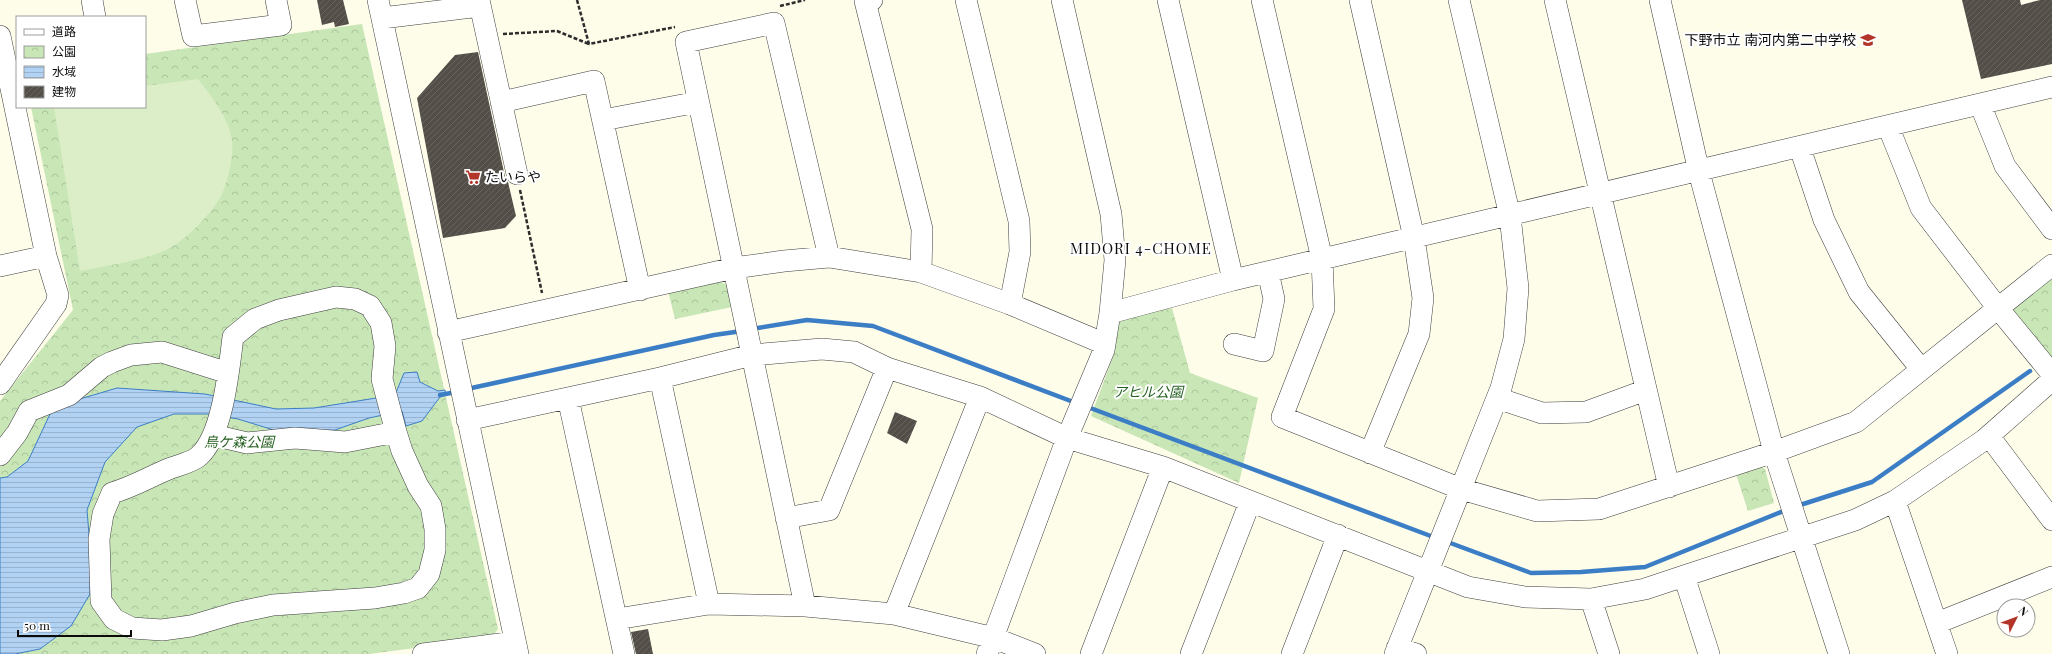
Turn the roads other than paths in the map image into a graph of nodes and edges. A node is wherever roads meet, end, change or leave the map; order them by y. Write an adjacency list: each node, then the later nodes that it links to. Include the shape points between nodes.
1 (92, 0): 15 (street)
2 (185, 0): 3 (street, via 193,36 281,25)
3 (276, 0)
4 (872, 0): 39 (street, via 866,2 922,229)
5 (966, 0): 43 (street, via 1019,221 1020,252)
6 (1062, 0): 45 (street, via 1111,214 1115,260)
7 (1168, 0): 41 (street)
8 (1262, 0): 35 (street)
9 (1360, 0): 32 (street)
10 (1458, 0): 30 (street)
11 (1555, 0): 29 (street)
12 (1660, 0): 27 (street)
13 (480, 3): 14 (street); 20 (street)
14 (380, 9): 46 (street)
15 (95, 16)
16 (0, 36): 17 (street)
17 (11, 58): 18 (street)
18 (16, 86)
19 (2052, 87): 22 (street)
20 (501, 102): 24 (street, via 594,81); 28 (street)
21 (698, 102): 24 (street); 34 (street, via 686,42 774,23); 38 (street)
22 (1980, 104): 25 (street); 31 (street, via 2005,166)
23 (20, 108): 33 (street)
24 (602, 120): 42 (street)
25 (1888, 126): 26 (street); 44 (street, via 1921,208)
26 (1800, 148): 27 (street); 51 (street, via 1824,220 1860,292)
27 (1699, 172): 29 (street); 66 (street)
28 (516, 174)
29 (1600, 195): 30 (street); 57 (street)
30 (1510, 216): 32 (street); 60 (street, via 1518,288 1514,339)
31 (2052, 229)
32 (1414, 238): 35 (street); 67 (street, via 1423,298 1419,334)
33 (46, 256): 37 (street); 56 (street, via 58,295 56,304)
34 (830, 257): 38 (street); 39 (street)
35 (1322, 259): 40 (street); 67 (street, via 1324,309 1282,418)
36 (2052, 265): 44 (street)
37 (0, 266)
38 (734, 268): 42 (street); 49 (street)
39 (921, 272): 43 (street)
40 (1268, 272): 41 (street); 48 (street, via 1274,299 1263,351)
41 (1232, 280): 45 (street)
42 (640, 290): 46 (street)
43 (1010, 304): 47 (street)
44 (1997, 307): 51 (street); 53 (street)
45 (1110, 313): 47 (street)
46 (448, 332): 61 (street)
47 (1105, 344): 65 (street)
48 (1234, 344)
49 (752, 355): 50 (street, via 822,349 854,352); 54 (street); 74 (street)
50 (887, 368): 58 (street); 74 (street, via 829,510)
51 (1921, 369): 66 (street, via 1856,422)
52 (228, 373): 62 (street, via 233,337 255,319 312,301 355,299 370,306 381,323 385,346 382,379); 63 (street, via 227,390); 68 (street, via 162,352 131,355 102,367 69,394 30,411)
53 (2052, 374)
54 (660, 378): 59 (street); 82 (street)
55 (2052, 380): 64 (street)
56 (0, 384)
57 (1646, 390): 60 (street, via 1586,412 1542,412); 70 (street)
58 (980, 397): 65 (street); 84 (street)
59 (568, 398): 61 (street); 85 (street)
60 (1497, 398): 71 (street)
61 (467, 420): 88 (street)
62 (396, 432): 63 (street, via 345,442 295,438 247,443); 63 (street, via 418,486 431,506 435,529 435,550 429,574 418,588 404,594 375,598 273,605 191,626 162,630 132,628 114,619 101,601 99,539 103,514 112,493 132,487 199,456)
63 (213, 435)
64 (1989, 436): 72 (street); 75 (street)
65 (1067, 438): 69 (street); 87 (street)
66 (1774, 452): 70 (street); 76 (street)
67 (1370, 453): 71 (street)
68 (0, 455)
69 (1163, 468): 73 (street); 93 (street)
70 (1669, 487): 71 (street, via 1599,509 1536,511)
71 (1461, 489): 78 (street)
72 (1895, 501): 76 (street, via 1855,520); 86 (street)
73 (1250, 502): 77 (street); 94 (street)
74 (786, 518): 83 (street)
75 (2052, 520)
76 (1799, 531): 79 (street); 98 (street)
77 (1338, 535): 78 (street); 95 (street)
78 (1428, 572): 81 (street, via 1468,587 1525,597); 89 (street)
79 (1684, 576): 81 (street, via 1645,589); 97 (street)
80 (2052, 577): 86 (street)
81 (1591, 599): 96 (street)
82 (708, 604): 83 (street); 85 (street)
83 (805, 606): 84 (street)
84 (894, 614): 87 (street)
85 (617, 620): 91 (street)
86 (1937, 622): 99 (street)
87 (990, 646): 92 (street)
88 (516, 648): 90 (street)
89 (1402, 652)
90 (423, 654)
91 (624, 654)
92 (1035, 654)
93 (1091, 654)
94 (1191, 654)
95 (1292, 654)
96 (1609, 654)
97 (1709, 654)
98 (1839, 654)
99 (1947, 654)

